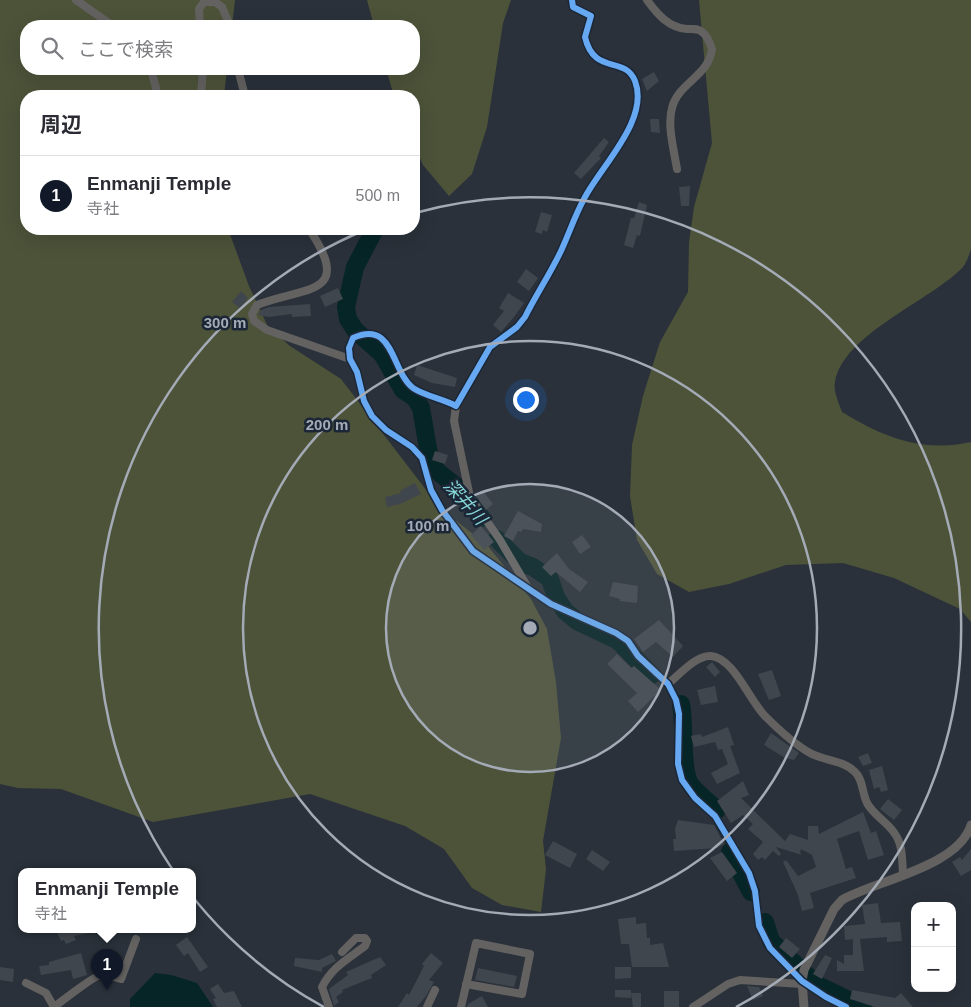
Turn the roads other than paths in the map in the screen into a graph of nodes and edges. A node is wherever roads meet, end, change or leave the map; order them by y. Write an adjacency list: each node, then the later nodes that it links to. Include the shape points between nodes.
1 (76, 0): 4 (street)
2 (572, 0): 16 (street, via 573,7 591,16 585,36 596,58 604,64 622,66 630,72 638,94 637,105 623,139 584,198 561,251 524,317 517,327 490,347)
3 (647, 0): 13 (street, via 656,14 671,24 703,32 712,48 707,67 672,105 670,118)
4 (104, 20)
5 (200, 20): 6 (street, via 199,8 204,2 215,2 222,7)
6 (227, 20)
7 (153, 75): 10 (street)
8 (203, 75): 11 (street)
9 (240, 75): 12 (street)
10 (156, 90)
11 (201, 90)
12 (243, 90)
13 (677, 169)
14 (313, 235): 15 (street, via 327,259 325,278 316,288 257,304 252,314 254,321 267,330)
15 (350, 359): 16 (street, via 348,348 353,338 365,333 376,336 386,342 403,376 414,388); 17 (street, via 372,416 422,458 431,490 460,536 473,551)
16 (456, 406): 17 (street, via 454,421 470,498)
17 (528, 587): 18 (street, via 551,604 628,641 638,656)
18 (668, 684): 20 (street, via 702,657 724,660 754,705 793,741 810,753 854,770 868,805 895,833 900,843); 23 (street, via 679,714 678,764 682,780 695,798 715,816 749,873 755,891 759,926 770,948)
19 (971, 825): 20 (street, via 959,845 942,858)
20 (904, 874): 23 (street, via 842,900 834,910)
21 (136, 939): 27 (street, via 121,979 99,974)
22 (342, 952): 28 (street, via 356,938 367,941 328,975 322,987)
23 (803, 978): 31 (street, via 740,980 728,984); 32 (street); 33 (street, via 826,997)
24 (26, 983): 27 (street, via 46,993)
25 (466, 984): 25 (street, via 522,994 530,954 476,943); 30 (street)
26 (435, 990): 29 (street)
27 (54, 1007)
28 (328, 1007)
29 (427, 1007)
30 (461, 1007)
31 (693, 1007)
32 (804, 1007)
33 (846, 1007)

